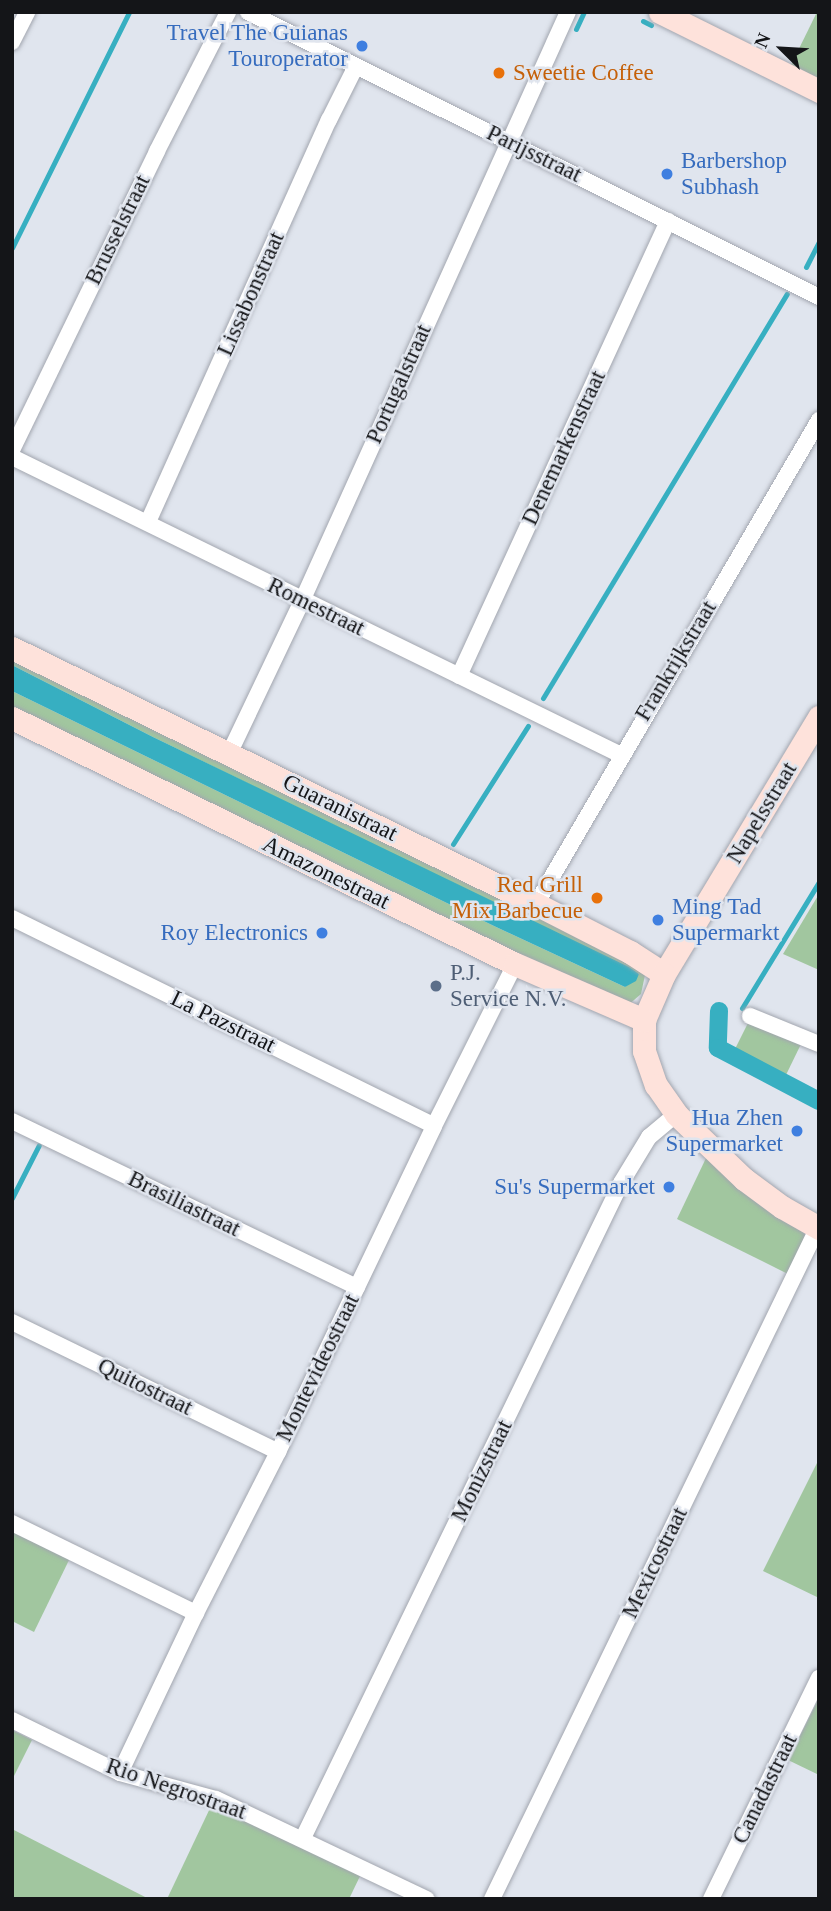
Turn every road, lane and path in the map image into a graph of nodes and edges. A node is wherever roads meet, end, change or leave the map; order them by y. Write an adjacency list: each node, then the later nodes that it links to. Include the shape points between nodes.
1 (27, 12): 6 (street)
2 (228, 12): 13 (street, Brusselstraat)
3 (248, 12): 7 (street, Parijsstraat)
4 (568, 12): 9 (street, Portugalstraat)
5 (660, 12): 8 (street)
6 (12, 42)
7 (356, 66): 9 (street, Parijsstraat); 15 (street, Lissabonstraat)
8 (819, 91)
9 (508, 141): 10 (street, Parijsstraat); 16 (street, Portugalstraat)
10 (668, 221): 11 (street, Parijsstraat); 18 (street, Denemarkenstraat)
11 (819, 296)
12 (819, 420): 22 (street, Frankrijkstraat)
13 (12, 450)
14 (12, 457): 15 (street, Romestraat)
15 (148, 522): 16 (street, Romestraat)
16 (302, 601): 18 (street, Romestraat); 21 (street, Portugalstraat)
17 (12, 648): 21 (street, Guaranistraat)
18 (459, 676): 22 (street, Romestraat)
19 (819, 716): 26 (street, Napelsstraat)
20 (12, 718): 25 (street, Amazonestraat)
21 (229, 754): 23 (street, Guaranistraat)
22 (621, 755): 23 (street, Frankrijkstraat)
23 (536, 904): 26 (street, Guaranistraat)
24 (12, 918): 32 (street, La Pazstraat)
25 (515, 964): 28 (street, Amazonestraat); 32 (street, Montevideostraat)
26 (664, 974): 28 (street, Napelsstraat)
27 (750, 1016): 29 (street)
28 (644, 1020): 30 (street, via 648,1063 656,1085)
29 (819, 1044)
30 (676, 1114): 33 (street, via 744,1179); 42 (street, Monizstraat, via 649,1137 621,1183)
31 (12, 1121): 34 (street, Brasiliastraat)
32 (434, 1126): 34 (street, Montevideostraat)
33 (818, 1227): 44 (street, Mexicostraat)
34 (357, 1287): 36 (street, Montevideostraat)
35 (12, 1322): 36 (street, Quitostraat)
36 (278, 1452): 38 (street, Montevideostraat)
37 (12, 1523): 38 (street)
38 (196, 1613): 41 (street, Montevideostraat)
39 (819, 1678): 45 (street, Canadastraat)
40 (12, 1720): 41 (street, Rio Negrostraat)
41 (120, 1773): 42 (street, Rio Negrostraat, via 216,1799)
42 (303, 1838): 43 (street, Rio Negrostraat)
43 (427, 1899)
44 (492, 1899)
45 (711, 1899)

